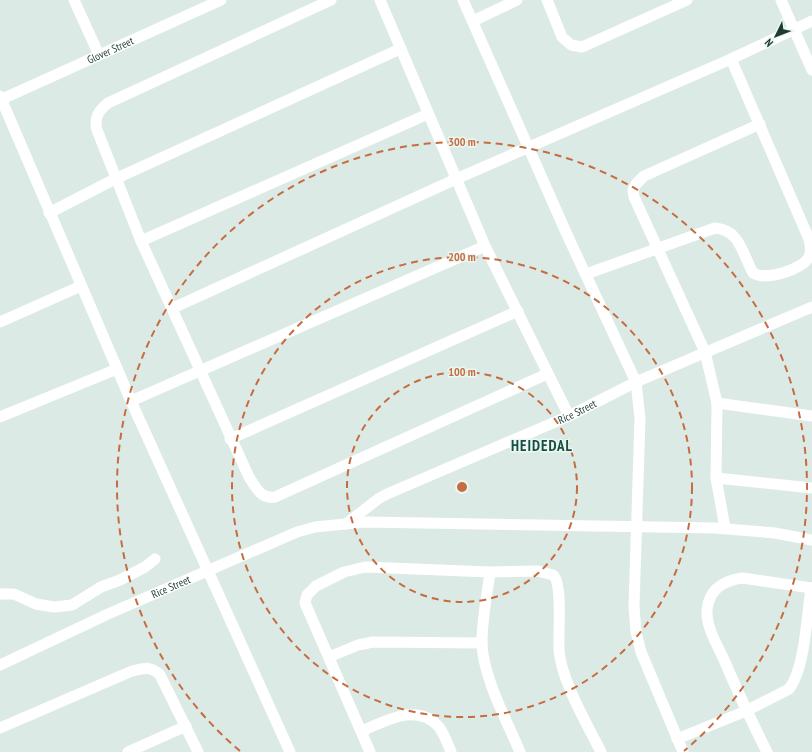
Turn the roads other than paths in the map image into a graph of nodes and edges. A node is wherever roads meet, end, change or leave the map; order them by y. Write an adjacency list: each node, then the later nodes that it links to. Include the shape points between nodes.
1 (74, 0): 14 (street)
2 (221, 0): 14 (street, Glover Street)
3 (330, 0): 21 (street, via 105,106 96,115 95,123)
4 (380, 0): 13 (street)
5 (463, 0): 10 (street)
6 (517, 0): 10 (street)
7 (547, 0): 8 (street, via 562,37 572,45 582,47)
8 (687, 0)
9 (781, 0): 12 (street)
10 (473, 21): 20 (street)
11 (812, 21): 12 (street)
12 (793, 30): 15 (street); 16 (street)
13 (400, 49): 18 (street); 21 (street)
14 (99, 55): 17 (street, Glover Street)
15 (731, 59): 19 (street); 20 (street)
16 (812, 70)
17 (0, 98): 23 (street)
18 (428, 114): 22 (street); 24 (street)
19 (760, 124): 26 (street, via 658,168 638,180 633,190 634,197); 26 (street, via 809,239 811,252 804,264 777,274 757,276 734,236 724,229 704,230)
20 (529, 148): 22 (street); 27 (street)
21 (115, 178): 23 (street); 24 (street)
22 (456, 179): 25 (street); 30 (street)
23 (49, 213): 28 (street)
24 (141, 241): 30 (street)
25 (485, 246): 31 (street); 35 (street)
26 (659, 247): 27 (street); 33 (street)
27 (586, 274): 37 (street)
28 (81, 286): 32 (street); 34 (street)
29 (812, 306): 33 (street, Rice Street)
30 (173, 308): 35 (street)
31 (518, 311): 36 (street); 43 (street)
32 (0, 322)
33 (705, 352): 37 (street, Rice Street); 39 (street)
34 (117, 369): 38 (street); 42 (street)
35 (201, 372): 38 (street); 43 (street)
36 (547, 374): 40 (street); 43 (street, via 276,497 268,498 256,488)
37 (636, 382): 40 (street, Rice Street); 47 (street, via 640,419)
38 (131, 401): 51 (street)
39 (717, 404): 41 (street); 44 (street)
40 (569, 416): 46 (street, Rice Street, via 387,494)
41 (812, 416)
42 (0, 417)
43 (230, 439)
44 (716, 478): 45 (street); 48 (street)
45 (812, 488)
46 (346, 524): 47 (street, Rice Street, via 365,522); 51 (street, Rice Street, via 315,527 297,532)
47 (638, 526): 48 (street, Rice Street); 62 (street, via 634,606 636,632 645,665)
48 (725, 528): 49 (street, Rice Street)
49 (812, 540)
50 (155, 559): 54 (street, via 145,567 101,587 72,605 54,608 36,604 14,594)
51 (209, 571): 57 (street, Rice Street); 65 (street)
52 (490, 572): 55 (street); 56 (street, via 365,567 331,578 310,591 305,603); 69 (street, via 538,571 550,573 556,578 559,585 558,635 561,665)
53 (811, 588): 58 (street, via 799,668 794,683 781,694); 58 (street, via 742,578 724,583 714,590 707,611 709,623)
54 (0, 594)
55 (482, 643): 56 (street, via 373,642); 68 (street, via 489,677)
56 (328, 657): 61 (street)
57 (0, 664)
58 (746, 711): 62 (street); 71 (street)
59 (186, 726): 60 (street, via 160,675 147,667 132,670); 63 (street); 64 (street)
60 (0, 728)
61 (362, 731): 66 (street); 67 (street, via 395,716 417,715 440,728)
62 (677, 739): 70 (street)
63 (128, 752)
64 (198, 752)
65 (290, 752)
66 (370, 752)
67 (451, 752)
68 (520, 752)
69 (601, 752)
70 (683, 752)
71 (766, 752)

